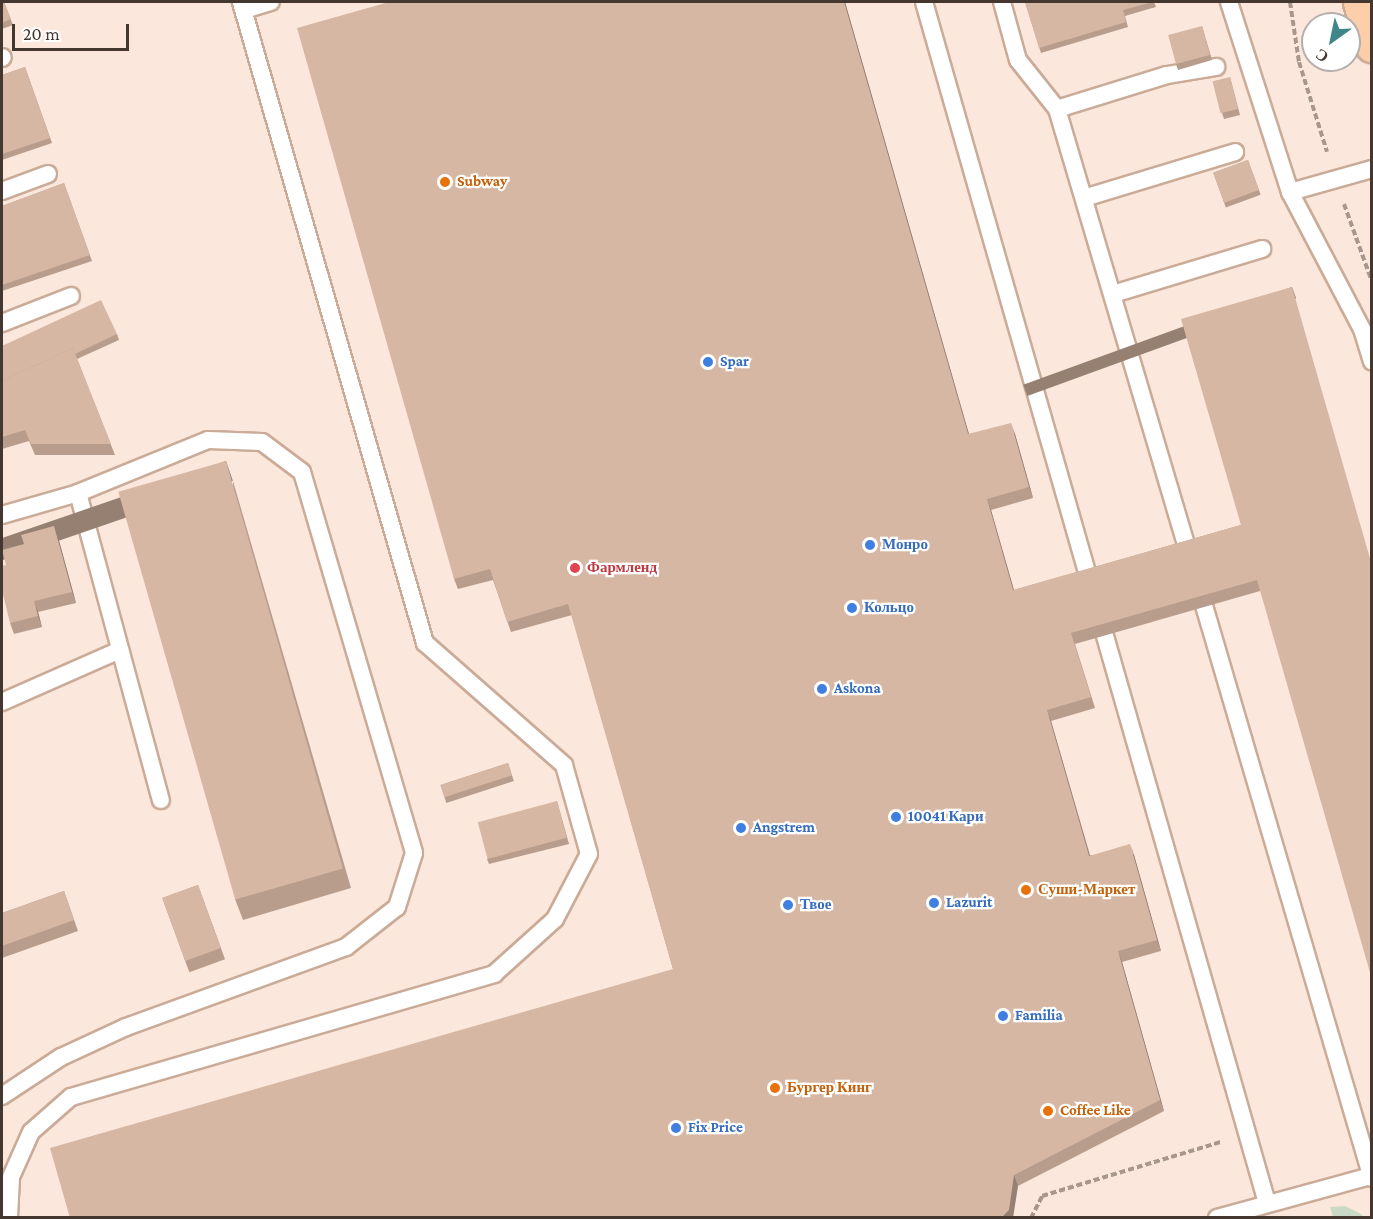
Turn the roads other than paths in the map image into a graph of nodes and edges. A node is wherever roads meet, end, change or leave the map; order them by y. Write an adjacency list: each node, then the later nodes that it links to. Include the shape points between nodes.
1 (271, 2): 6 (lane)
2 (924, 2): 28 (lane)
3 (1002, 2): 9 (lane, via 1018,60)
4 (1229, 2): 14 (lane)
5 (1360, 2): 7 (main road)
6 (242, 6): 29 (lane, via 425,643 564,765 589,854 555,919 494,974 71,1097 31,1132 12,1177)
7 (1371, 45)
8 (1216, 67): 9 (lane, via 1167,75)
9 (1057, 109): 15 (lane)
10 (1235, 152): 15 (lane)
11 (1371, 169): 14 (lane)
12 (48, 174): 13 (lane)
13 (2, 191)
14 (1290, 192): 20 (lane, via 1362,329)
15 (1084, 198): 17 (lane)
16 (1262, 249): 17 (lane)
17 (1113, 294): 27 (lane)
18 (71, 296): 19 (lane)
19 (2, 323)
20 (1371, 361)
21 (78, 493): 22 (lane); 23 (lane); 26 (lane, via 208,440 262,442 302,472 414,853 397,907 346,947 126,1027 62,1057)
22 (2, 515)
23 (120, 650): 24 (lane); 25 (lane)
24 (2, 702)
25 (161, 800)
26 (2, 1096)
27 (1371, 1177): 28 (lane)
28 (1268, 1203): 30 (lane)
29 (9, 1218)
30 (1217, 1218)

